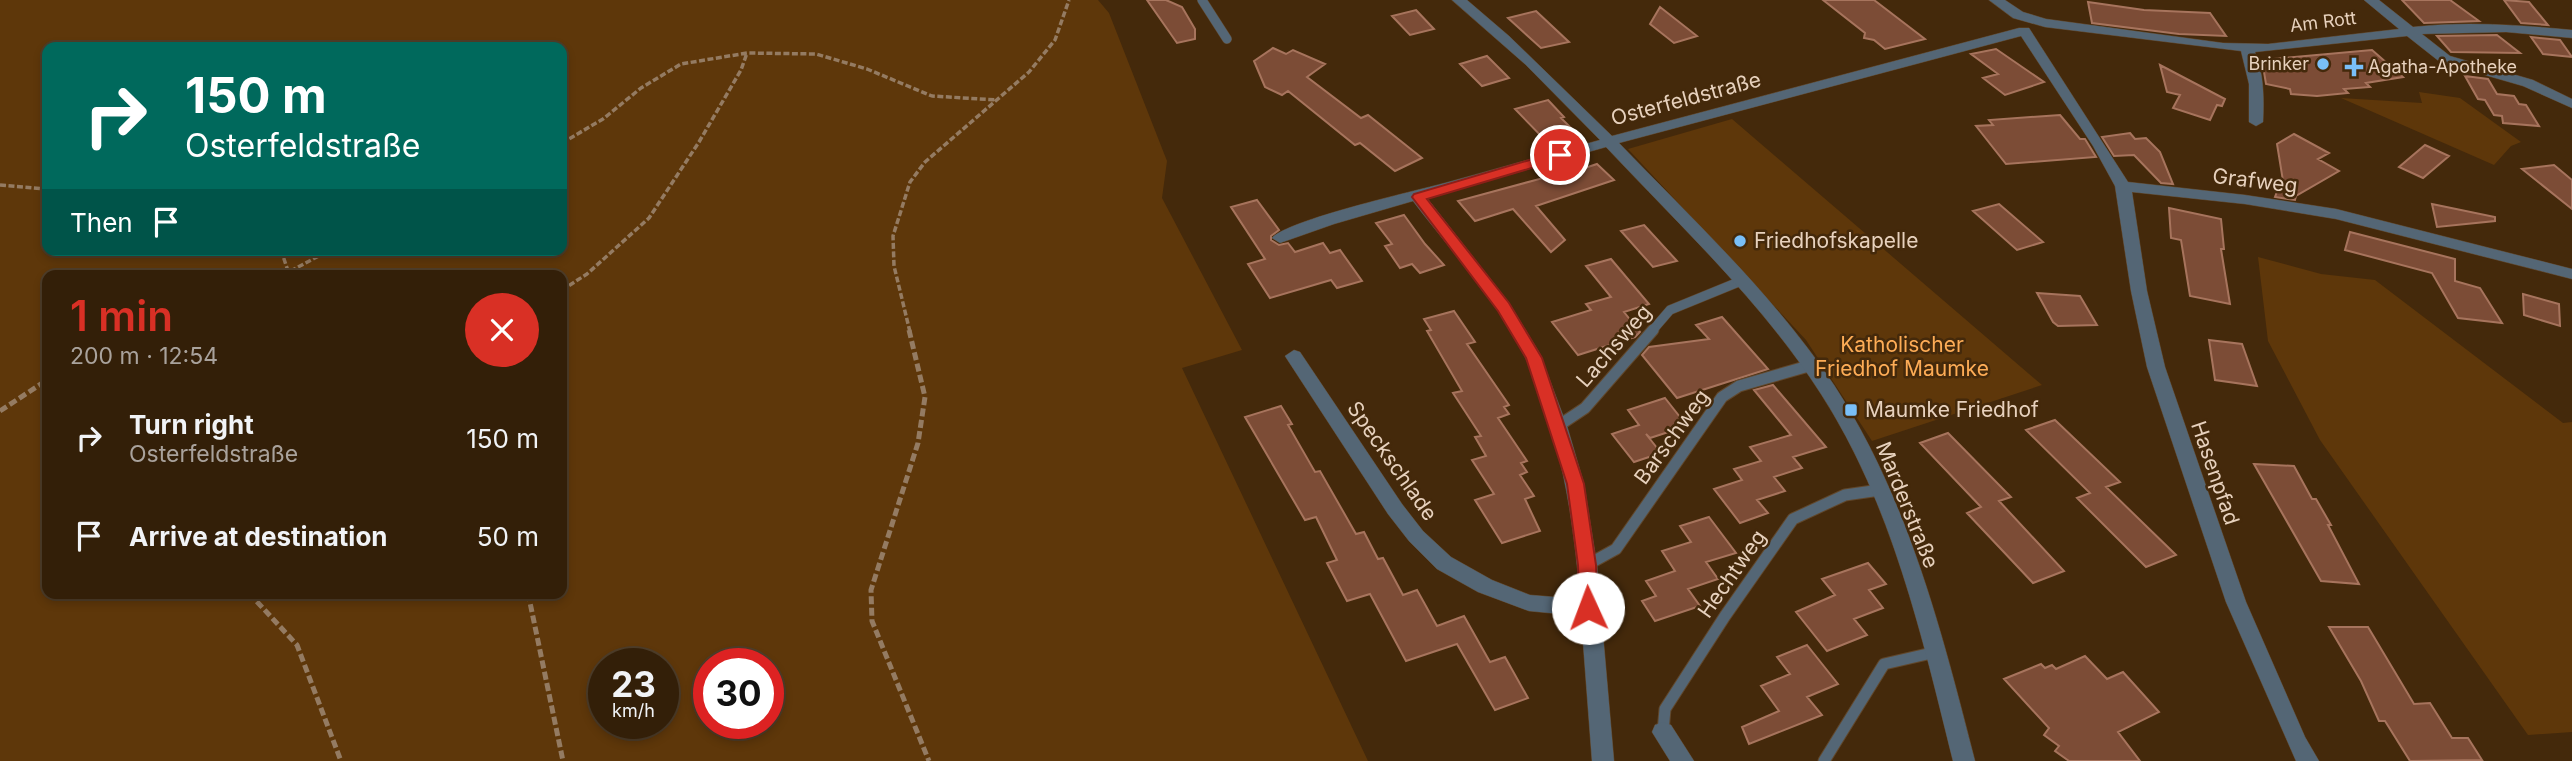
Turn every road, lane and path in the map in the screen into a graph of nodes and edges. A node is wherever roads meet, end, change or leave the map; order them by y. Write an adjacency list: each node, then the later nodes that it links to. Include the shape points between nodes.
1 (1069, 0): 12 (path, via 1055,40)
2 (1202, 0): 9 (lane)
3 (1459, 0): 16 (street, Marderstraße, via 1512,45)
4 (1996, 0): 6 (street)
5 (2371, 0): 7 (street)
6 (2029, 26): 10 (street, Am Rott); 16 (street, Osterfeldstraße); 18 (street)
7 (2409, 31): 8 (street, Am Rott, via 2506,28); 10 (street, Am Rott); 13 (street, via 2445,60 2528,83)
8 (2572, 34)
9 (1227, 39)
10 (2246, 47): 14 (street, via 2251,56)
11 (747, 53): 12 (path, via 816,54 932,96); 15 (path, via 681,64); 26 (path, via 699,142 649,218)
12 (998, 100): 41 (path, via 925,162 910,182 893,236 894,266 925,397 918,443 871,590 872,621)
13 (2572, 104)
14 (2256, 122)
15 (567, 140)
16 (1608, 141): 20 (street, Osterfeldstraße); 25 (street, Marderstraße)
17 (0, 185): 19 (path)
18 (2123, 186): 24 (street, Grafweg, via 2297,206); 46 (street, Hasenpfad, via 2155,367 2235,602)
19 (42, 189)
20 (1419, 197): 21 (street, Osterfeldstraße, via 1312,224); 31 (street, via 1503,307 1534,358)
21 (1279, 238)
22 (320, 256): 23 (path)
23 (296, 270)
24 (2572, 274)
25 (1741, 281): 28 (street, Marderstraße); 31 (lane, Lachsweg, via 1670,310 1585,408)
26 (567, 287)
27 (1294, 356): 36 (street, Speckschlade, via 1395,509 1444,563 1529,603)
28 (1812, 365): 32 (street, Marderstraße, via 1848,423); 33 (lane, Barschweg, via 1739,386 1723,397 1616,549)
29 (42, 383): 30 (path)
30 (0, 411)
31 (1558, 426): 33 (street, via 1575,484)
32 (1880, 490): 37 (street, Marderstraße); 38 (lane, Hechtweg, via 1845,495 1793,519 1665,709)
33 (1587, 565): 36 (street)
34 (255, 599): 39 (path, via 297,645)
35 (529, 599): 40 (path)
36 (1588, 608): 42 (street)
37 (1936, 652): 44 (lane, via 1884,664); 45 (street, Marderstraße)
38 (1663, 732): 43 (street)
39 (341, 761)
40 (562, 761)
41 (929, 761)
42 (1603, 761)
43 (1683, 761)
44 (1825, 761)
45 (1964, 761)
46 (2308, 761)

